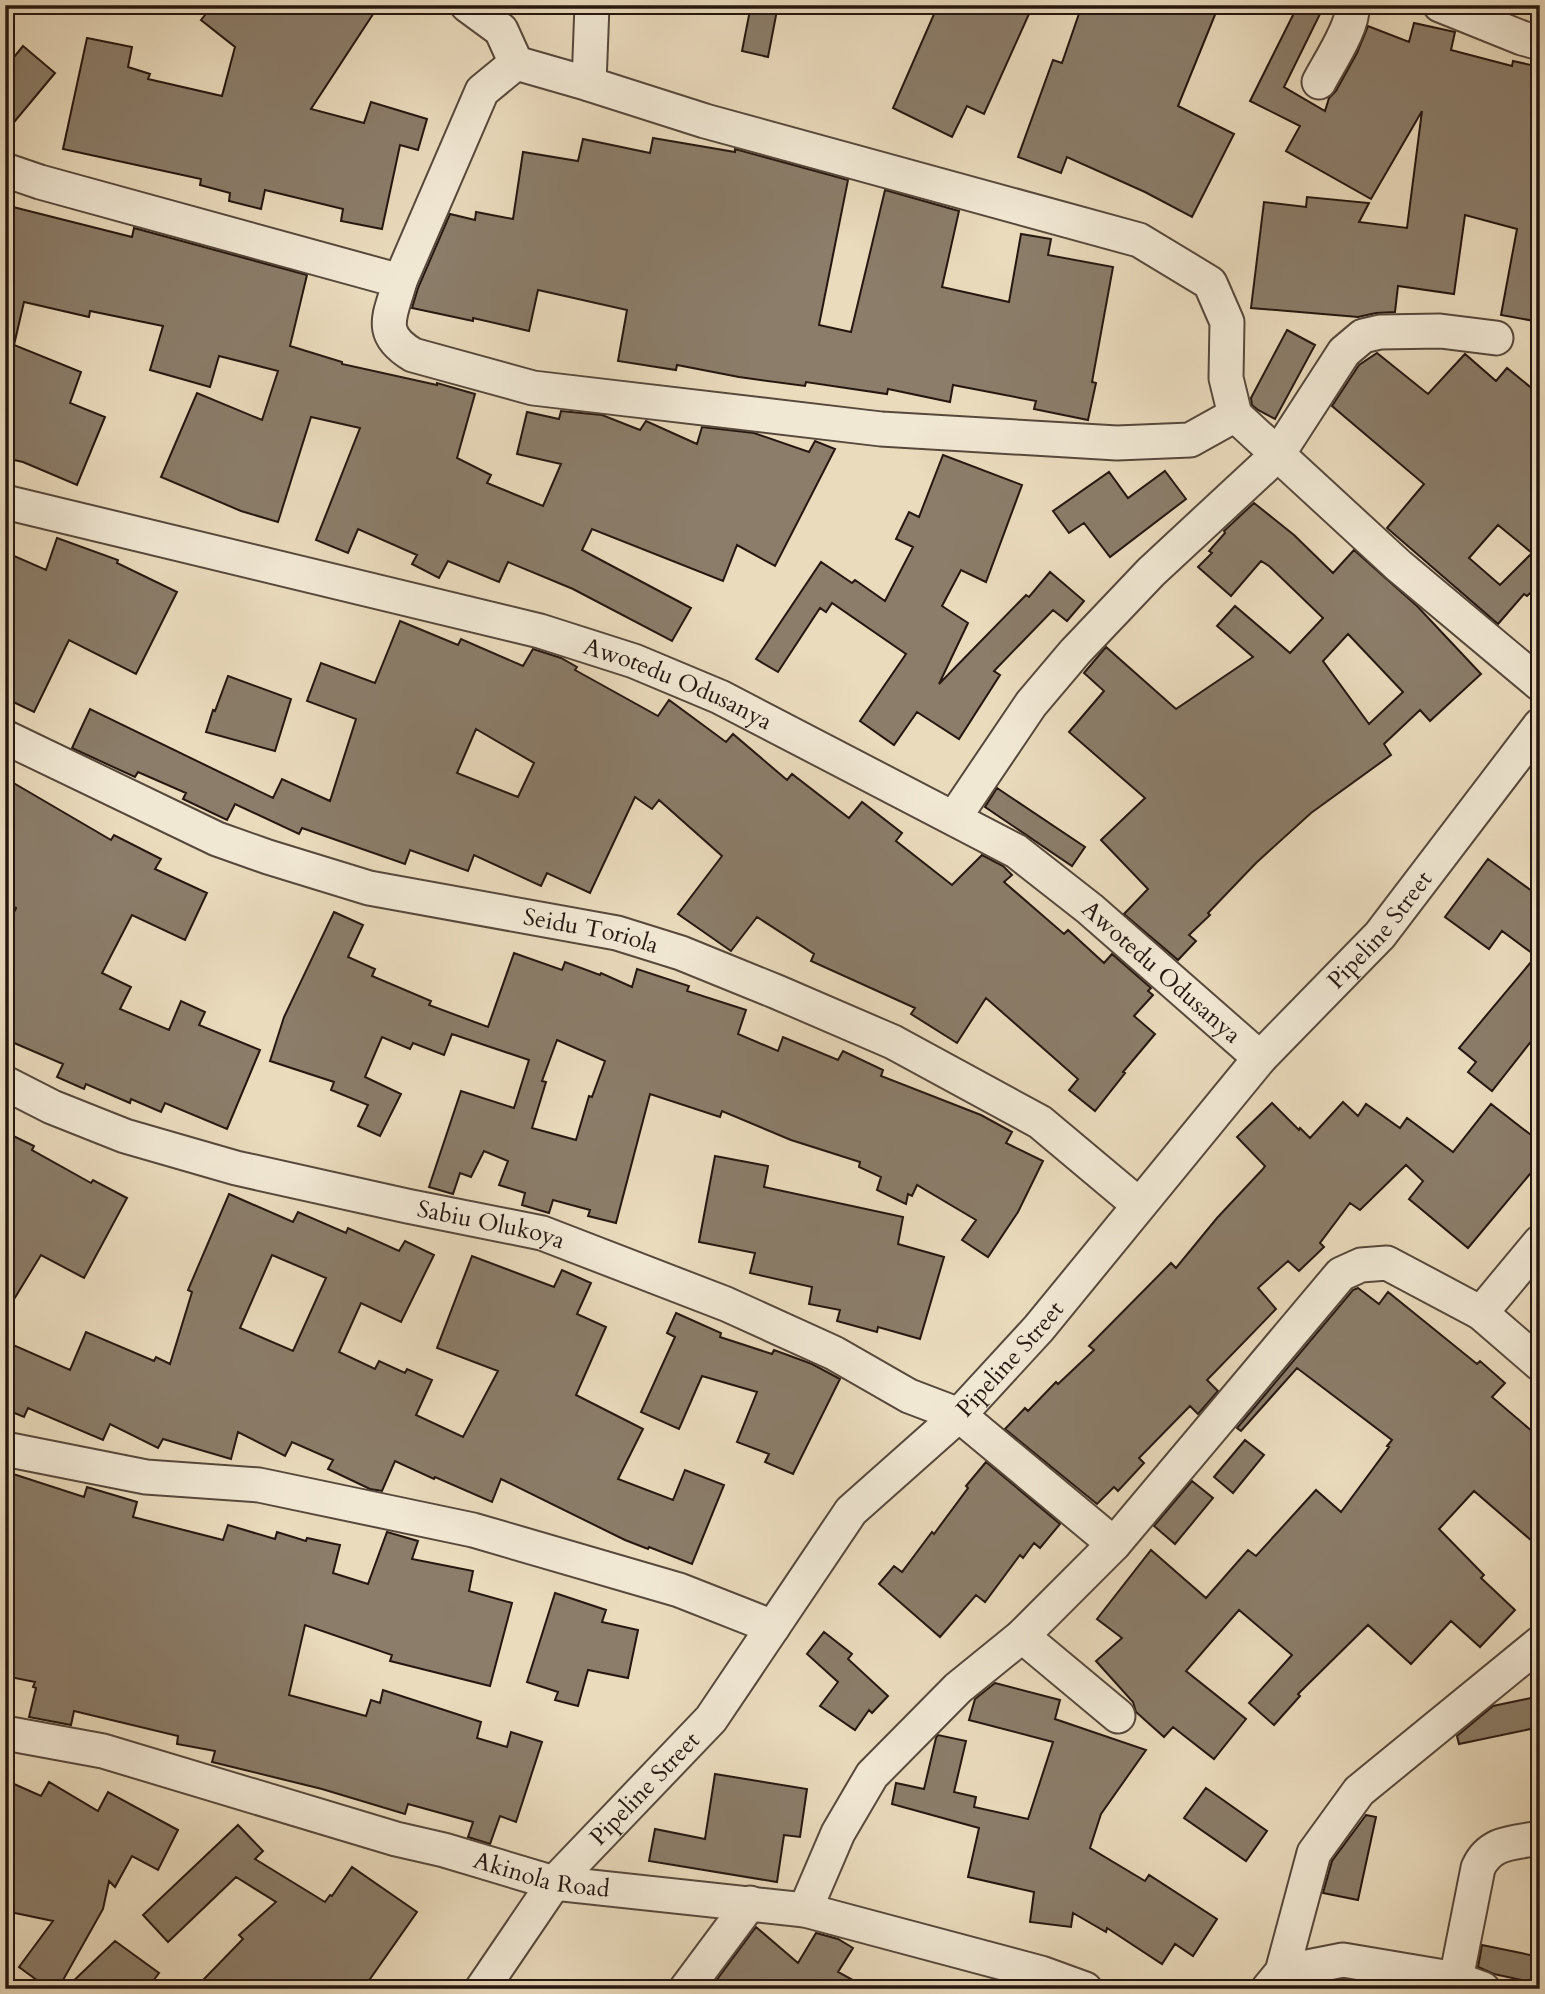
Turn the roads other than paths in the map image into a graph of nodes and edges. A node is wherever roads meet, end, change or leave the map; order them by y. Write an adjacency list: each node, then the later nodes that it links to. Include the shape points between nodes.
1 (467, 5): 6 (street, via 501,30)
2 (592, 5): 8 (street)
3 (1352, 5): 7 (street, via 1350,22)
4 (1453, 8): 5 (street)
5 (1540, 43)
6 (516, 63): 8 (street); 10 (street, via 482,91)
7 (1319, 82)
8 (589, 84): 12 (street, via 705,121 1139,240 1210,283 1227,322 1226,378)
9 (5, 170): 10 (street)
10 (400, 281): 12 (street, via 388,325 395,344 413,355 533,388 881,429 1117,443 1190,440)
11 (1496, 338): 13 (street, via 1440,331 1363,336 1344,352)
12 (1235, 415): 13 (street)
13 (1278, 454): 15 (street, via 1399,566); 18 (street, via 1152,572 1075,652 1031,704)
14 (5, 502): 18 (street, Awotedu Odusanya, via 597,648 720,697)
15 (1540, 684)
16 (1540, 725): 19 (street, Pipeline Street, via 1380,935)
17 (5, 737): 21 (street, Seidu Toriola, via 217,839 268,857 369,888 617,933 778,992 893,1042 1040,1122)
18 (954, 818): 19 (street, Awotedu Odusanya, via 1016,851 1090,909)
19 (1259, 1058): 21 (street, Pipeline Street)
20 (5, 1083): 25 (street, Sabiu Olukoya, via 125,1136 236,1168 542,1233 726,1304 834,1353 909,1396)
21 (1139, 1205): 25 (street, Pipeline Street, via 1039,1328)
22 (1540, 1242): 23 (street)
23 (1481, 1313): 24 (street); 27 (street, via 1387,1263 1361,1265 1341,1274)
24 (1540, 1364)
25 (958, 1415): 27 (street, Sabiu Olukoya); 28 (street, Pipeline Street, via 851,1511)
26 (5, 1450): 28 (street, via 146,1477 259,1485 473,1531 679,1590)
27 (1114, 1544): 29 (street)
28 (773, 1627): 34 (street, Pipeline Street, via 711,1719)
29 (1022, 1636): 31 (street); 36 (street, via 958,1688 872,1775 838,1833)
30 (1540, 1643): 37 (street, via 1359,1791 1314,1853)
31 (1118, 1716)
32 (5, 1733): 34 (street, Akinola Road, via 103,1751)
33 (1540, 1838): 39 (street, via 1496,1846 1484,1854 1478,1868)
34 (554, 1883): 35 (street, Akinola Road); 40 (street, Pipeline Street)
35 (750, 1903): 36 (street, Akinola Road); 41 (street)
36 (805, 1910): 38 (street, Akinola Road)
37 (1275, 1980): 39 (street, via 1343,1960)
38 (1035, 1981): 42 (street, Akinola Road)
39 (1470, 1984)
40 (482, 1989)
41 (686, 1989)
42 (1086, 1989)

